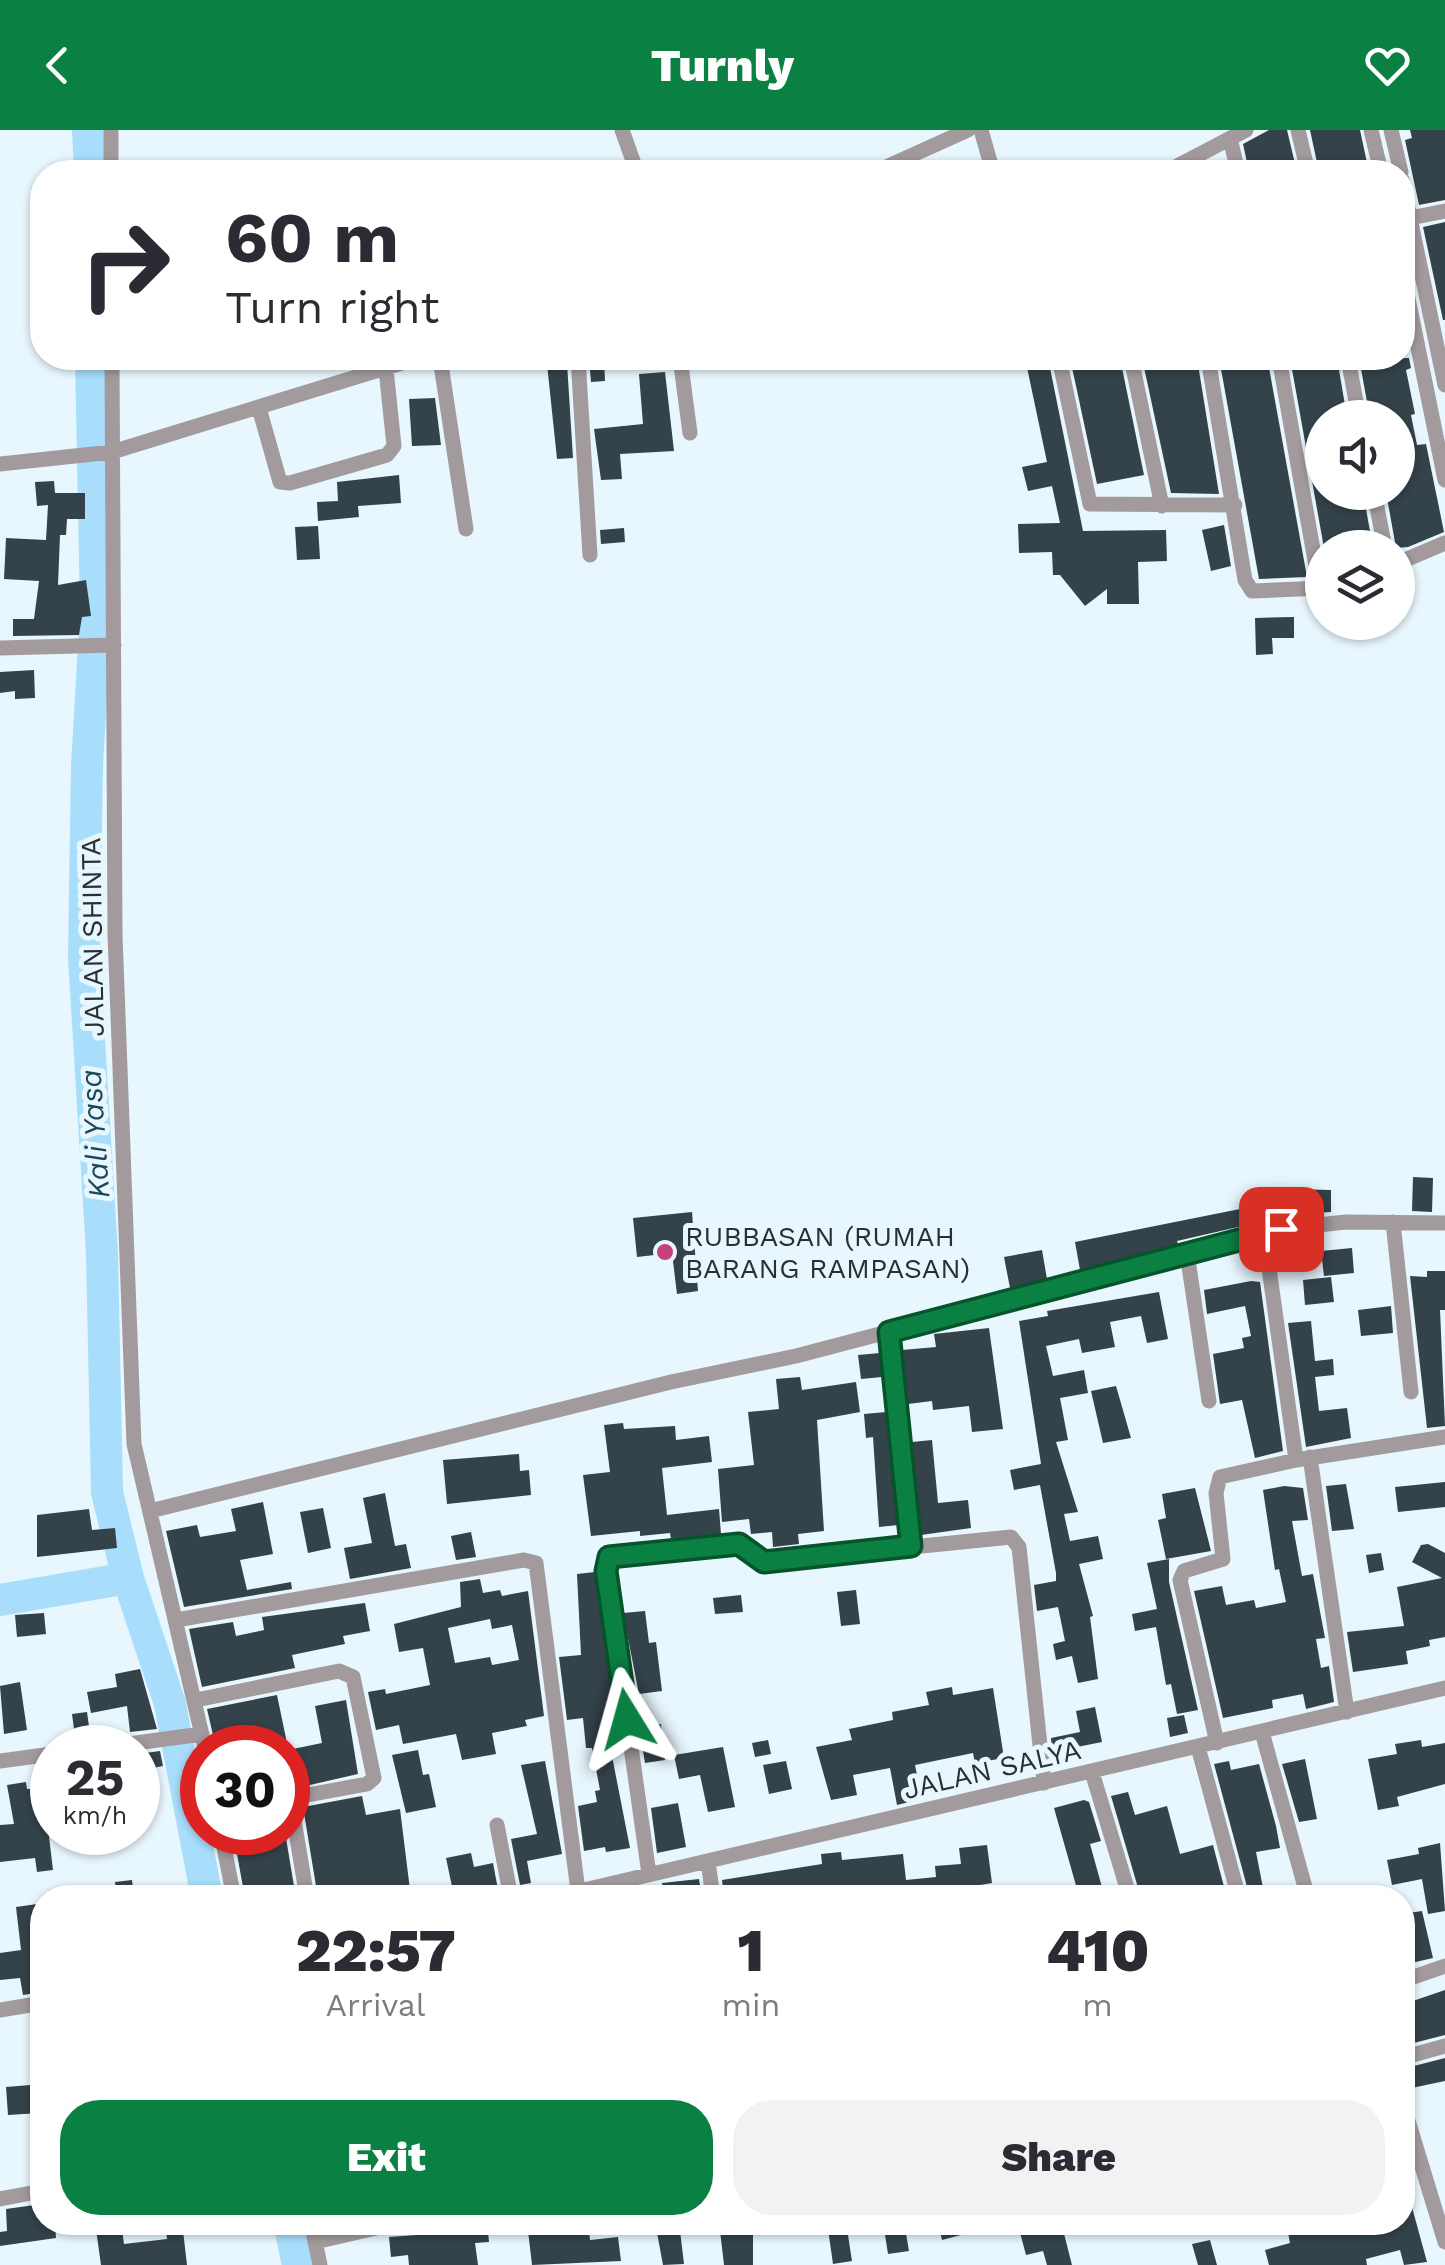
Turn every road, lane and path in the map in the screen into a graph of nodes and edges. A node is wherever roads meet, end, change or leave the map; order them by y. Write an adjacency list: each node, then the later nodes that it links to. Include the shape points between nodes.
1 (110, 130): 10 (street)
2 (622, 130): 11 (street)
3 (968, 130): 12 (street)
4 (982, 130): 13 (street)
5 (1246, 130): 9 (street)
6 (1298, 130): 16 (street)
7 (1371, 130): 17 (street)
8 (1391, 130): 18 (street)
9 (1230, 138): 14 (street); 15 (street)
10 (111, 160)
11 (632, 160)
12 (902, 160)
13 (990, 160)
14 (1189, 160)
15 (1235, 160)
16 (1305, 160)
17 (1378, 160)
18 (1398, 160)
19 (1445, 211): 20 (street)
20 (1415, 217)
21 (1445, 302): 22 (street)
22 (1415, 309)
23 (1415, 311): 36 (street)
24 (1415, 313): 39 (street)
25 (111, 370): 41 (street, JALAN SHINTA)
26 (383, 370): 38 (street)
27 (386, 370): 38 (street, via 394,446 387,455 280,482)
28 (442, 370): 46 (street)
29 (579, 370): 49 (street)
30 (682, 370): 40 (street)
31 (1062, 370): 44 (street, via 1090,504)
32 (1134, 370): 44 (street)
33 (1216, 370): 45 (street)
34 (1281, 370): 47 (street)
35 (1350, 370): 37 (street)
36 (1445, 386)
37 (1356, 400)
38 (260, 408): 41 (street)
39 (1440, 425): 43 (street)
40 (690, 433)
41 (102, 453): 42 (street); 52 (street, JALAN SHINTA)
42 (0, 464)
43 (1445, 480)
44 (1162, 506): 45 (street)
45 (1235, 506): 51 (street, via 1252,591)
46 (466, 529)
47 (1310, 530)
48 (1445, 543): 50 (street)
49 (590, 555)
50 (1415, 556)
51 (1305, 589)
52 (104, 644): 53 (street); 63 (street, JALAN SHINTA, via 134,1444)
53 (0, 648)
54 (1393, 1222): 55 (street); 56 (street, via 1308,1224); 59 (street)
55 (1445, 1223)
56 (1264, 1233): 57 (street); 62 (street)
57 (1187, 1252): 58 (street); 60 (street)
58 (889, 1332): 63 (street); 64 (street)
59 (1411, 1392)
60 (1209, 1401)
61 (1445, 1437): 62 (street)
62 (1303, 1459): 68 (street); 71 (street, via 1220,1477 1223,1559 1180,1575)
63 (150, 1511): 65 (street, JALAN SHINTA)
64 (911, 1546): 76 (street, via 1016,1540); 80 (street, via 764,1562 739,1544 609,1557)
65 (176, 1620): 67 (street, JALAN SHINTA); 84 (street, via 536,1563)
66 (1445, 1688): 68 (street, JALAN SALYA)
67 (196, 1700): 69 (street, JALAN SHINTA); 82 (street, via 351,1674 374,1778 293,1800)
68 (1347, 1712): 70 (street, JALAN SALYA)
69 (200, 1725)
70 (1262, 1732): 71 (street, JALAN SALYA); 89 (street)
71 (1216, 1743): 72 (street, JALAN SALYA)
72 (1198, 1747): 75 (street, JALAN SALYA); 88 (street)
73 (30, 1757): 74 (street)
74 (0, 1760)
75 (1092, 1772): 76 (street, JALAN SALYA); 87 (street)
76 (1044, 1783): 79 (street, JALAN SALYA)
77 (496, 1824): 83 (street)
78 (226, 1855): 81 (street)
79 (708, 1861): 80 (street, JALAN SALYA); 86 (street)
80 (649, 1874): 85 (street, JALAN SALYA)
81 (231, 1885)
82 (305, 1885)
83 (508, 1885)
84 (577, 1885)
85 (603, 1885)
86 (711, 1885)
87 (1126, 1885)
88 (1235, 1885)
89 (1304, 1885)
90 (1445, 1966): 91 (street)
91 (1415, 1976)
92 (30, 2004): 93 (street)
93 (0, 2010)
94 (1445, 2046): 95 (street)
95 (1415, 2054)
96 (1415, 2144): 102 (street)
97 (30, 2194): 98 (street)
98 (0, 2199)
99 (315, 2235): 101 (street)
100 (346, 2235): 101 (street)
101 (316, 2242): 103 (street)
102 (1445, 2242)
103 (320, 2265)

